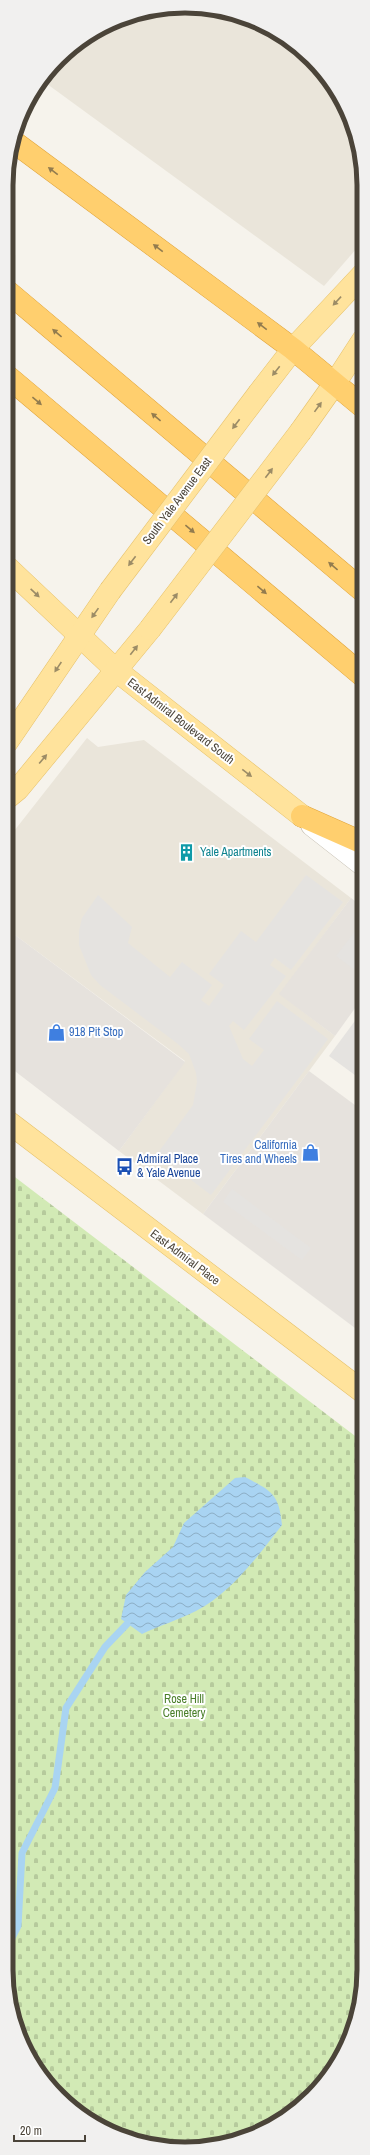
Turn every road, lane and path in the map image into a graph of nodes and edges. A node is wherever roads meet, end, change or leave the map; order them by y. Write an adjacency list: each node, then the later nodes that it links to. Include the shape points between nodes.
1 (18, 145): 4 (highway, one-way to 1)
2 (357, 280): 4 (main road, South Yale Avenue East, one-way to 4)
3 (13, 296): 10 (highway, one-way to 3)
4 (293, 349): 7 (highway); 11 (main road, South Yale Avenue East, one-way to 11, bridge, via 110,591)
5 (357, 351): 7 (main road)
6 (13, 381): 13 (highway, one-way to 13)
7 (336, 384): 8 (highway); 12 (main road, one-way to 7, bridge)
8 (357, 401)
9 (13, 573): 11 (main road, East Admiral Boulevard South, one-way to 11)
10 (357, 586)
11 (80, 635): 12 (main road, East Admiral Boulevard South); 14 (main road, South Yale Avenue East, one-way to 14)
12 (118, 671): 15 (main road, one-way to 12); 16 (main road, East Admiral Boulevard South, one-way to 16)
13 (357, 671)
14 (13, 733)
15 (13, 793)
16 (302, 816): 17 (highway); 18 (street, East Admiral Boulevard South)
17 (357, 840)
18 (357, 860)
19 (13, 1126): 20 (main road, East Admiral Place)
20 (357, 1387)

